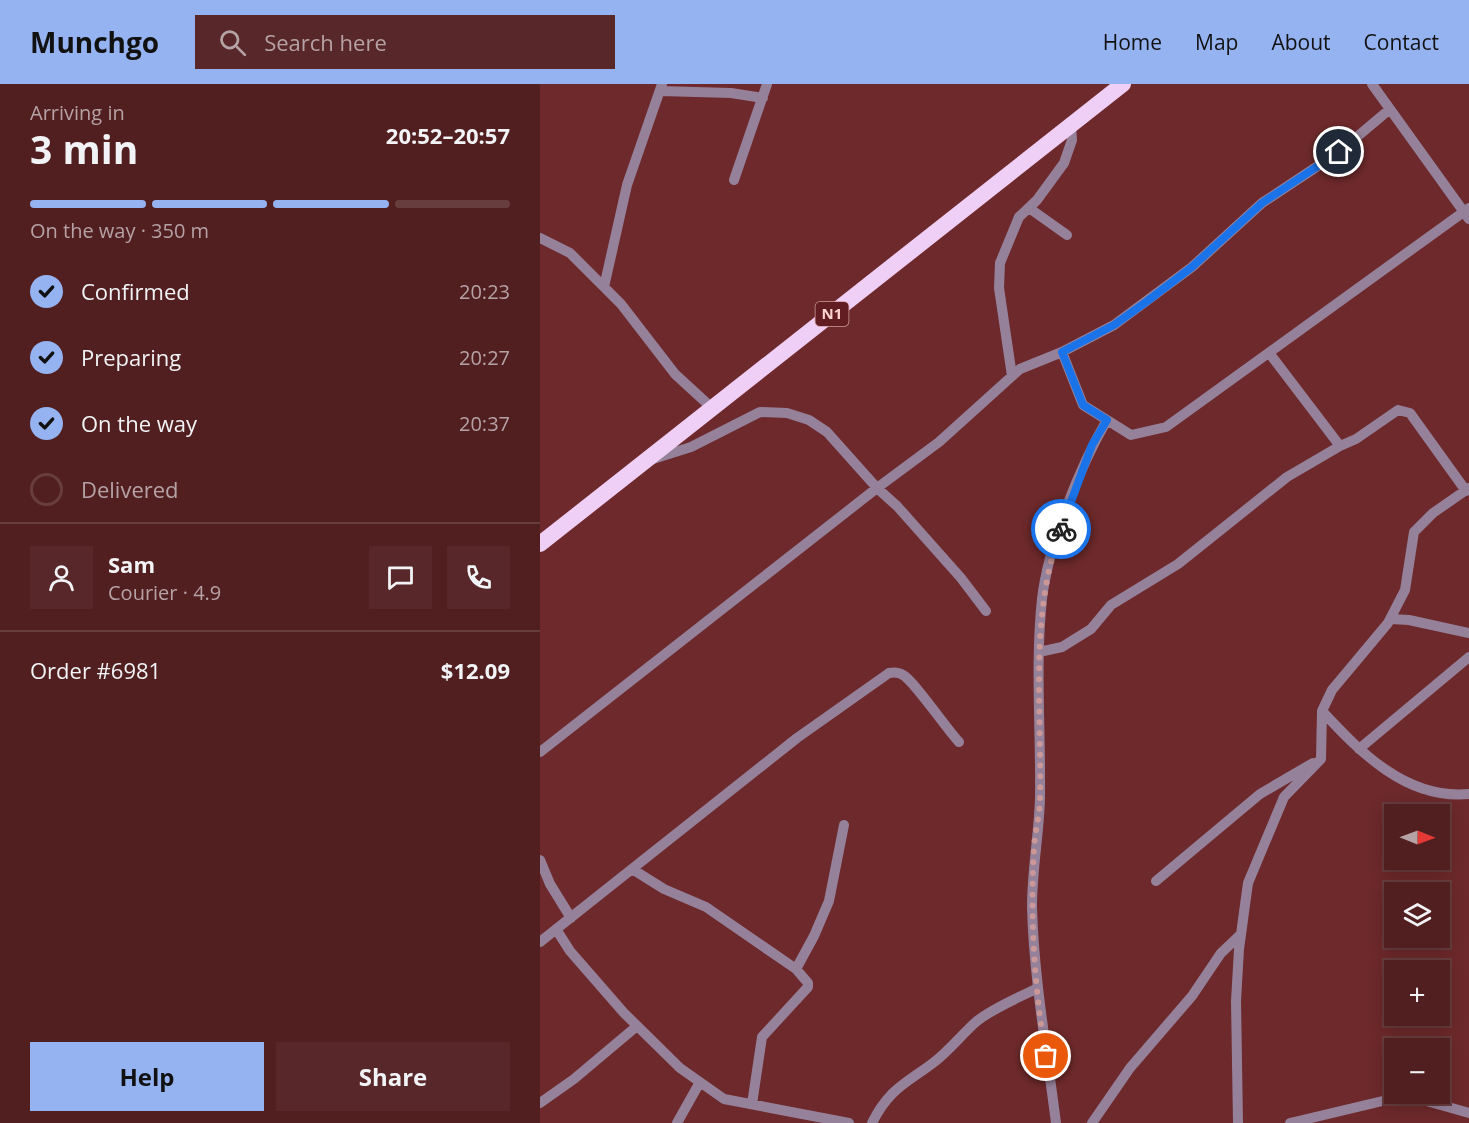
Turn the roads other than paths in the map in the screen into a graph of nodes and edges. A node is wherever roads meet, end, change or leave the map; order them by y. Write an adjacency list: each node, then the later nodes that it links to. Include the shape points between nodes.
1 (767, 84): 6 (street)
2 (1123, 84): 8 (highway, N1)
3 (1387, 84): 5 (street)
4 (661, 87): 6 (street); 14 (street, via 627,185)
5 (1375, 87): 7 (street)
6 (763, 98): 9 (street)
7 (1390, 109): 11 (street); 15 (street, via 1339,152 1262,203 1192,267 1146,302 1114,325)
8 (1071, 125): 10 (street, via 1072,140 1064,163); 18 (highway, N1)
9 (734, 180)
10 (1029, 208): 12 (street); 17 (street, via 1019,217 1007,242 998,277)
11 (1467, 213): 16 (street)
12 (1067, 235)
13 (540, 238): 14 (street, via 570,253)
14 (603, 287): 18 (street, via 621,304 675,374)
15 (1062, 352): 17 (street); 19 (street, via 1083,405)
16 (1270, 354): 19 (street, via 1166,427 1131,435); 20 (street)
17 (1012, 376): 22 (street, via 939,442)
18 (712, 408): 21 (highway, N1)
19 (1107, 420): 28 (street, via 1092,445 1055,545 1042,596)
20 (1340, 446): 23 (street, via 1404,410); 28 (street, via 1287,477 1178,564 1111,605 1091,628 1062,647)
21 (645, 461): 22 (street, via 691,447 760,412 781,412 809,420 827,432); 24 (highway, N1)
22 (877, 488): 25 (street, via 961,578); 33 (street)
23 (1467, 490): 26 (street, via 1433,513 1414,532 1405,590)
24 (540, 544)
25 (986, 611)
26 (1390, 619): 27 (street); 30 (street, via 1332,690)
27 (1469, 633)
28 (1038, 652): 45 (street, via 1040,800 1032,907)
29 (1469, 657): 32 (street)
30 (1322, 711): 32 (street); 34 (street)
31 (959, 742): 38 (street, via 908,679 889,673 797,738)
32 (1359, 749): 35 (street, via 1401,780 1446,795)
33 (540, 752)
34 (1321, 759): 39 (street, via 1260,794); 42 (street, via 1284,797 1248,884)
35 (1469, 794)
36 (844, 825): 44 (street, via 829,901)
37 (540, 860): 40 (street)
38 (632, 869): 40 (street); 44 (street, via 664,889 706,907)
39 (1156, 881)
40 (571, 918): 41 (street)
41 (556, 929): 43 (street); 46 (street, via 570,951)
42 (1241, 934): 55 (street, via 1221,953 1192,996 1130,1068); 56 (street, via 1236,1001)
43 (540, 942)
44 (796, 969): 49 (street, via 808,987 762,1037)
45 (1038, 988): 53 (street, via 978,1020 935,1062 902,1083 883,1102); 54 (street)
46 (637, 1026): 47 (street); 48 (street)
47 (700, 1082): 49 (street, via 724,1099); 51 (street)
48 (540, 1103)
49 (752, 1104): 52 (street)
50 (1469, 1113): 57 (street, via 1423,1100 1391,1099)
51 (677, 1123)
52 (849, 1123)
53 (872, 1123)
54 (1056, 1123)
55 (1092, 1123)
56 (1238, 1123)
57 (1290, 1123)

